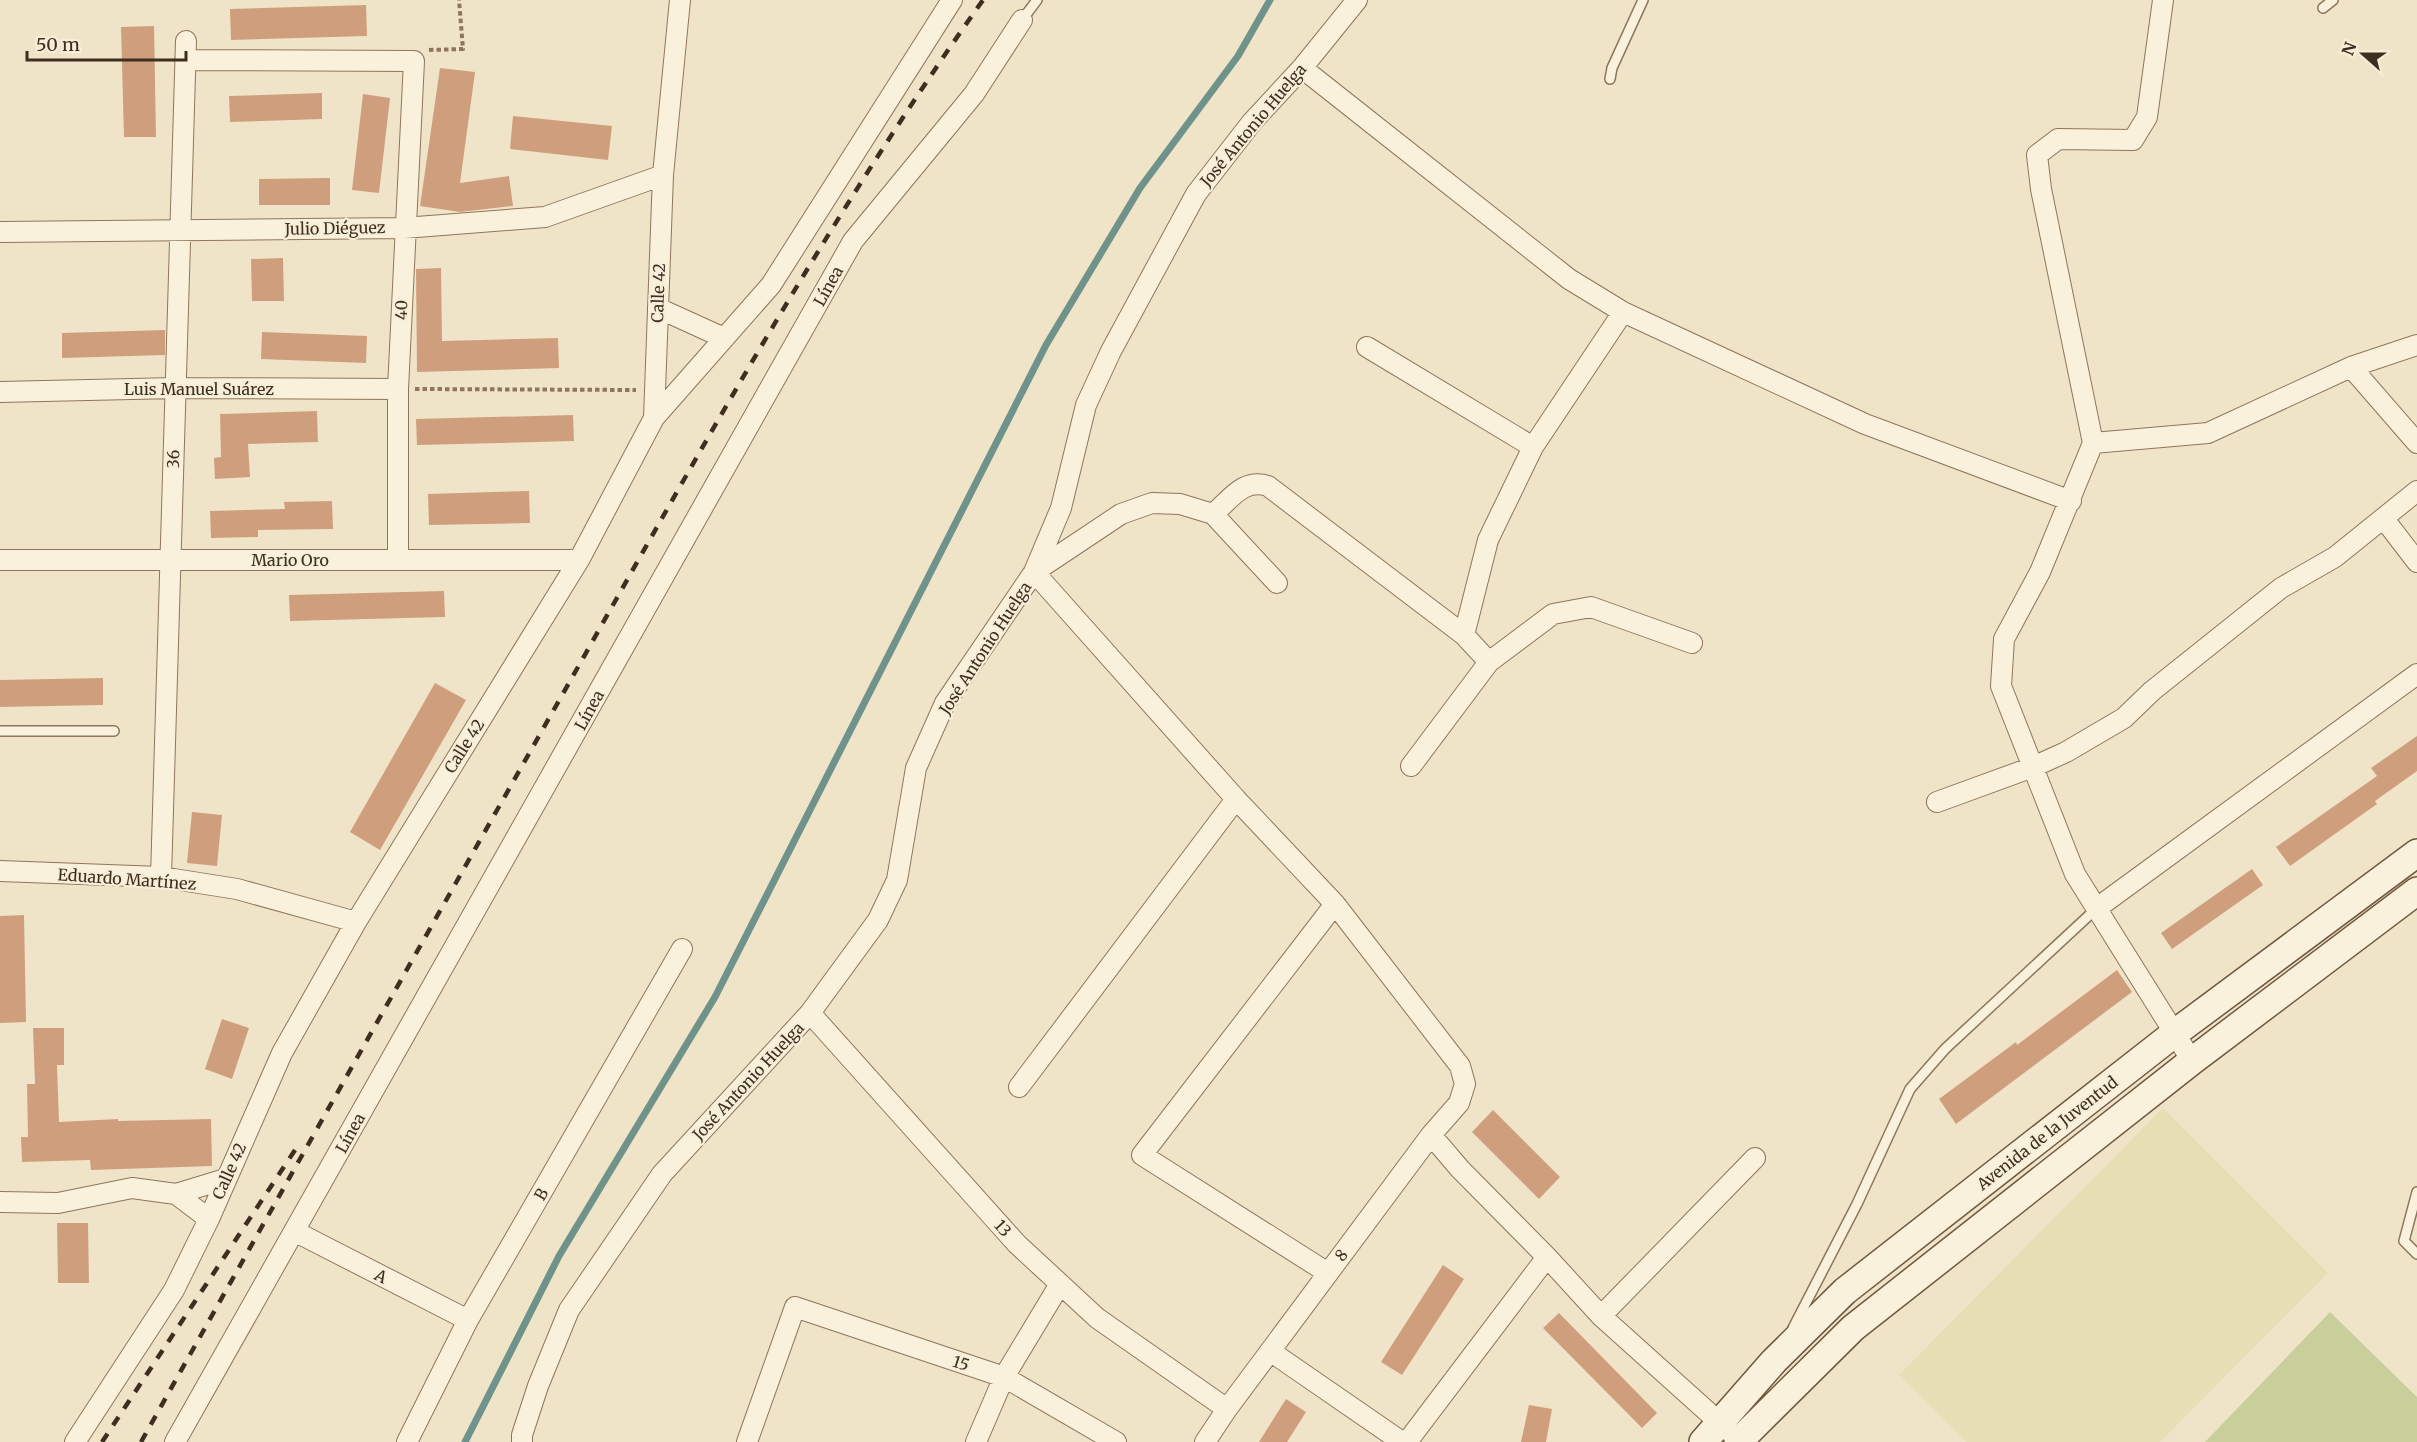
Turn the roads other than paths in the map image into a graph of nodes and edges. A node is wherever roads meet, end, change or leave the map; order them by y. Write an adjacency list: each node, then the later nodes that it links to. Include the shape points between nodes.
1 (680, 0): 13 (street, Calle 42)
2 (952, 0): 19 (street, via 771,285)
3 (1037, 0): 9 (lane, Línea)
4 (1357, 0): 11 (street, José Antonio Huelga)
5 (1643, 0): 12 (lane)
6 (2163, 0): 27 (street, via 2147,117 2133,140 2058,139 2037,155)
7 (2333, 0): 8 (lane)
8 (2323, 8)
9 (1022, 20): 70 (street, Línea, via 974,94 853,241)
10 (186, 51): 14 (street, 40, via 414,61); 15 (street, 36)
11 (1302, 68): 18 (street, via 1569,279); 39 (street, José Antonio Huelga, via 1252,122 1196,194 1111,351 1086,405 1061,508)
12 (1610, 79)
13 (663, 175): 14 (street, Julio Diéguez, via 545,217); 17 (street, Calle 42)
14 (404, 228): 15 (street, Julio Diéguez); 24 (street, 40)
15 (180, 230): 16 (street, Julio Diéguez); 23 (street, 36)
16 (0, 232)
17 (658, 308): 19 (street); 26 (street, Calle 42)
18 (1623, 312): 29 (street); 31 (street, via 1865,423)
19 (724, 338): 26 (street)
20 (2417, 345): 22 (street)
21 (1367, 347): 29 (street)
22 (2351, 367): 27 (street, via 2208,433); 28 (street)
23 (176, 388): 24 (street, Luis Manuel Suárez); 25 (street, Luis Manuel Suárez); 35 (street, 36)
24 (398, 389): 36 (street, 40)
25 (0, 392)
26 (654, 418): 37 (street, Calle 42)
27 (2092, 443): 31 (street)
28 (2417, 443)
29 (1533, 447): 41 (street, via 1488,540)
30 (2417, 491): 33 (street)
31 (2071, 501): 48 (street, via 2040,572 2004,639 2001,686)
32 (1213, 514): 39 (street, via 1180,504 1152,503 1121,514); 40 (street); 41 (street, via 1246,484 1268,486)
33 (2384, 519): 38 (street); 48 (street, via 2335,557 2281,588 2124,718)
34 (0, 560): 35 (street, Mario Oro)
35 (170, 560): 36 (street, Mario Oro); 53 (street, 36)
36 (398, 560): 37 (street, Mario Oro)
37 (579, 560): 57 (street, Calle 42)
38 (2417, 562)
39 (1034, 572): 49 (street); 59 (street, José Antonio Huelga, via 945,704 916,768 897,880 878,920)
40 (1277, 583)
41 (1464, 635): 43 (street)
42 (1692, 643): 43 (street, via 1591,607 1553,614)
43 (1488, 662): 47 (street)
44 (2417, 674): 56 (street)
45 (0, 731): 46 (lane)
46 (114, 731)
47 (1411, 766)
48 (2033, 767): 50 (street); 56 (street, via 2075,874)
49 (1236, 799): 55 (street); 62 (street)
50 (1937, 802)
51 (2417, 853): 60 (main road, Avenida de la Juventud)
52 (0, 872): 53 (street, Eduardo Martínez)
53 (161, 877): 57 (street, Eduardo Martínez, via 237,889)
54 (2417, 891): 61 (main road, Avenida de la Juventud)
55 (1335, 904): 63 (street, 8, via 1460,1066 1465,1084 1459,1103); 73 (street, via 1142,1155)
56 (2097, 908): 60 (street); 78 (lane, via 1945,1049 1910,1089 1857,1204)
57 (356, 922): 65 (street, Calle 42, via 282,1053)
58 (682, 949): 76 (street, B)
59 (810, 1013): 74 (street, 13, via 1017,1244); 86 (street, José Antonio Huelga, via 662,1174 569,1310 538,1386)
60 (2175, 1033): 61 (street); 78 (main road, Avenida de la Juventud, via 1845,1291)
61 (2192, 1061): 82 (main road, Avenida de la Juventud, via 1853,1329)
62 (1019, 1087)
63 (1431, 1135): 72 (street); 73 (street, 8)
64 (1755, 1158): 75 (street)
65 (225, 1179): 67 (street); 69 (street, Calle 42)
66 (2417, 1192): 71 (lane, via 2404,1241)
67 (176, 1194): 68 (street, via 132,1188 58,1203); 69 (street)
68 (0, 1202)
69 (208, 1219): 83 (street, Calle 42, via 174,1290)
70 (294, 1231): 76 (street, A); 84 (street, Línea)
71 (2417, 1254)
72 (1547, 1257): 75 (street); 92 (street)
73 (1328, 1273): 77 (street, 8)
74 (1060, 1284): 79 (street); 80 (street, 13, via 1097,1318)
75 (1601, 1316): 81 (street)
76 (468, 1320): 85 (street, B)
77 (1270, 1351): 80 (street, 8); 91 (street)
78 (1774, 1361): 81 (main road, Avenida de la Juventud)
79 (1004, 1377): 87 (street, 15, via 795,1307); 88 (street); 89 (street, 15)
80 (1227, 1409): 90 (street, 8)
81 (1711, 1432): 82 (street)
82 (1738, 1441)
83 (75, 1442)
84 (175, 1442)
85 (407, 1442)
86 (522, 1442)
87 (747, 1442)
88 (976, 1442)
89 (1116, 1442)
90 (1205, 1442)
91 (1402, 1442)
92 (1407, 1442)

